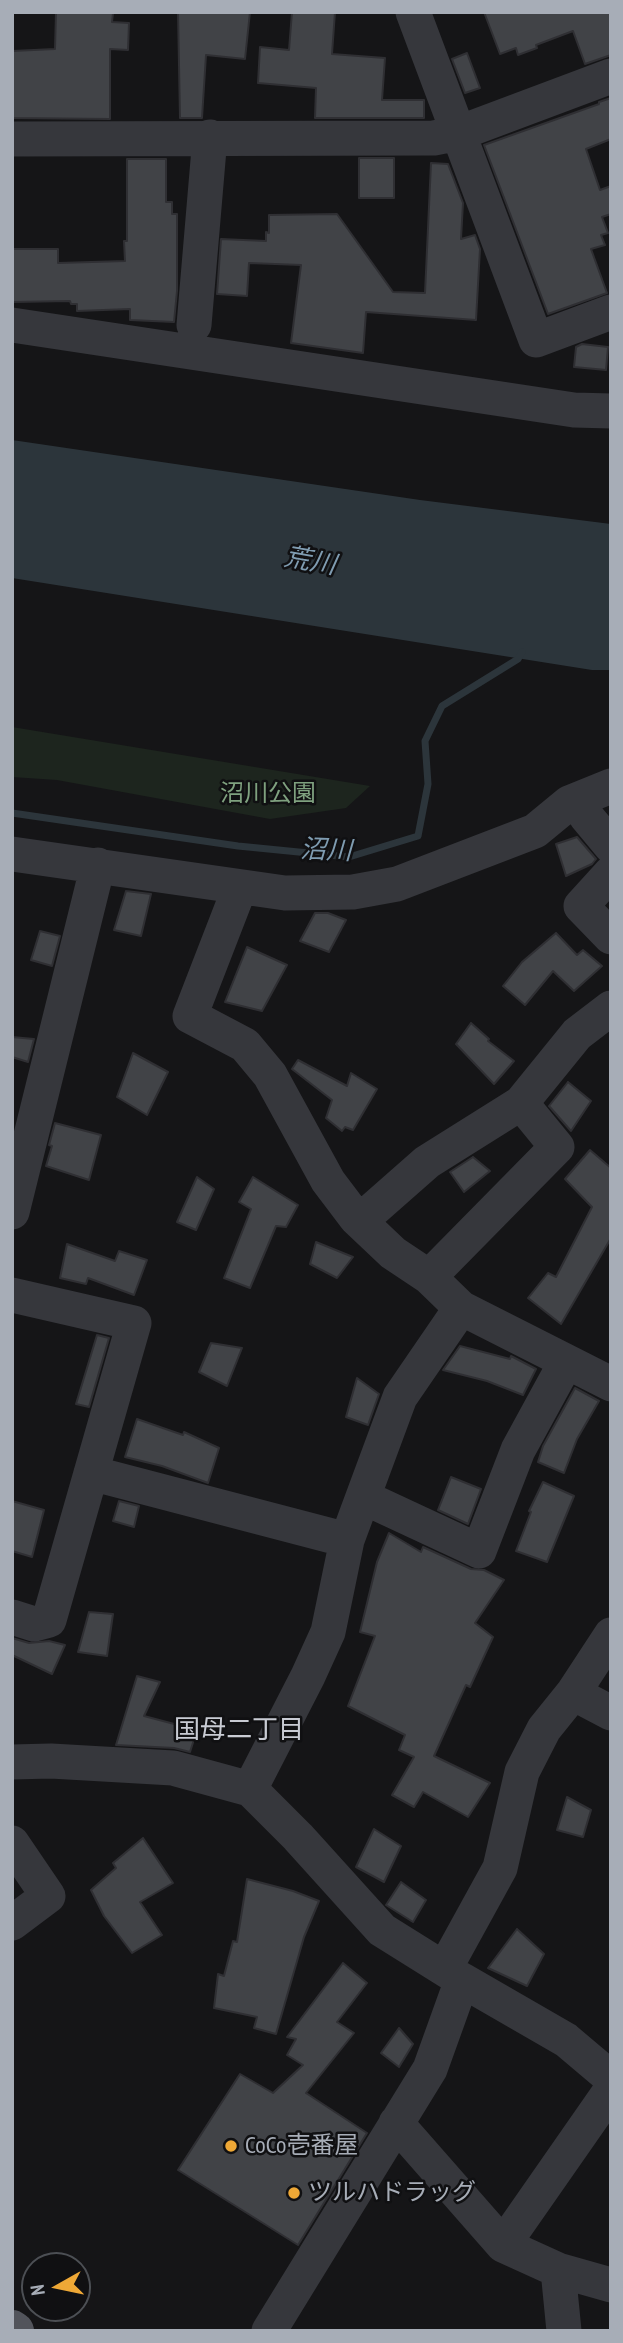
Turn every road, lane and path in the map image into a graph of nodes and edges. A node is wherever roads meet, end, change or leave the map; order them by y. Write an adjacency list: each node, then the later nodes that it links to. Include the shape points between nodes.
1 (413, 12): 3 (street)
2 (611, 76): 3 (street)
3 (459, 133): 4 (street, via 434,138); 6 (street, via 536,340)
4 (209, 137): 5 (street); 7 (street)
5 (12, 139)
6 (611, 312)
7 (194, 325)
8 (12, 326): 9 (street, via 574,410)
9 (611, 411)
10 (611, 786): 12 (street, via 569,803)
11 (599, 815): 12 (street); 13 (street)
12 (535, 831): 17 (street, via 397,884 285,893)
13 (611, 846)
14 (12, 854): 15 (street)
15 (99, 865): 17 (street); 21 (street)
16 (611, 873): 18 (street, via 581,906)
17 (240, 887): 22 (street, via 190,1016 245,1045 262,1065 328,1181)
18 (611, 937)
19 (611, 1008): 20 (street, via 577,1034)
20 (521, 1103): 22 (street, via 427,1162); 23 (street, via 557,1147)
21 (12, 1212)
22 (360, 1221): 23 (street, via 393,1253)
23 (429, 1277): 25 (street)
24 (12, 1295): 28 (street, via 134,1323)
25 (461, 1308): 26 (street); 29 (street, via 400,1396)
26 (566, 1362): 27 (street); 29 (street, via 519,1450 479,1551)
27 (611, 1384)
28 (91, 1473): 30 (street); 31 (street, via 49,1620 34,1624)
29 (363, 1497): 30 (street)
30 (347, 1540): 36 (street, via 328,1632)
31 (12, 1617)
32 (611, 1635): 33 (street)
33 (573, 1693): 34 (street); 39 (street, via 544,1729 522,1772 500,1868)
34 (611, 1713)
35 (12, 1762): 36 (street, via 173,1768)
36 (250, 1789): 39 (street, via 383,1930)
37 (12, 1843): 38 (street, via 48,1896)
38 (12, 1923)
39 (453, 1974): 40 (street, via 566,2040); 42 (street, via 430,2069)
40 (611, 2078)
41 (611, 2090): 43 (street)
42 (396, 2123): 43 (street); 46 (street)
43 (503, 2245): 44 (street)
44 (558, 2270): 45 (street); 47 (street)
45 (611, 2285)
46 (269, 2331)
47 (564, 2331)

